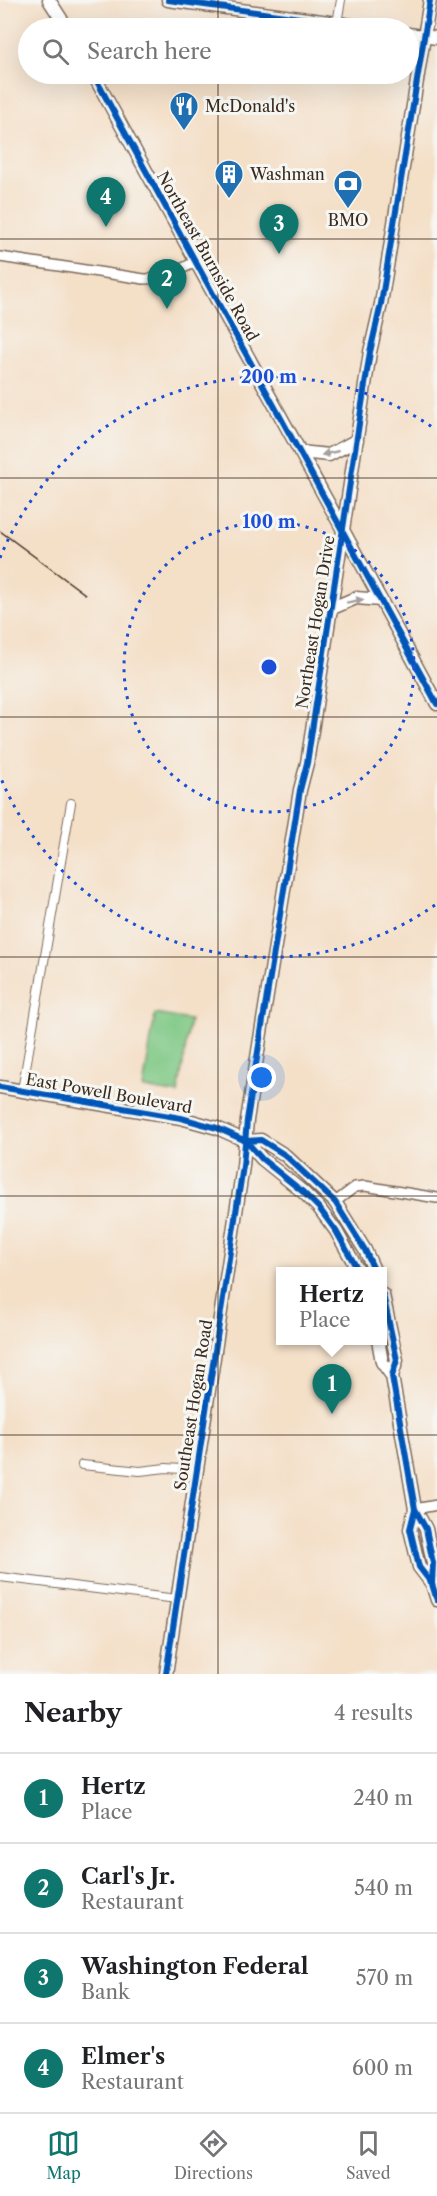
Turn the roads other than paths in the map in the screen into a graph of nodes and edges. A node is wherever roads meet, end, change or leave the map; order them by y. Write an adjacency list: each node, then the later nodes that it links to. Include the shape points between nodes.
1 (49, 0): 5 (main road)
2 (168, 0): 6 (main road)
3 (342, 0): 7 (street)
4 (430, 0): 8 (main road, Northeast Hogan Drive)
5 (61, 18)
6 (296, 18)
7 (339, 18)
8 (431, 37): 12 (main road, Northeast Hogan Drive, via 370,352)
9 (99, 84): 11 (main road, Northeast Burnside Road)
10 (0, 257): 11 (street, via 144,279 162,277)
11 (196, 261): 13 (main road, Northeast Burnside Road)
12 (357, 440): 13 (main road, one-way to 13, via 329,455); 14 (main road, Northeast Hogan Drive)
13 (300, 452): 14 (main road, Northeast Burnside Road)
14 (343, 530): 15 (main road, Northeast Burnside Road); 16 (main road, Northeast Hogan Drive)
15 (381, 600): 16 (main road, one-way to 15, via 356,598); 17 (main road, Northeast Burnside Road)
16 (330, 609): 21 (main road, Northeast Hogan Drive)
17 (437, 704)
18 (71, 802): 20 (street)
19 (0, 1087): 20 (main road, East Powell Boulevard)
20 (22, 1090): 21 (main road, East Powell Boulevard, via 181,1118)
21 (246, 1141): 23 (main road, East Powell Boulevard, via 261,1140 285,1155); 25 (main road, East Powell Boulevard, via 319,1208); 32 (main road, Southeast Hogan Road)
22 (437, 1198): 23 (street, via 360,1186)
23 (335, 1202): 24 (main road, East Powell Boulevard)
24 (365, 1250): 25 (main road); 27 (main road, East Powell Boulevard)
25 (351, 1255): 26 (main road, East Powell Boulevard)
26 (357, 1267)
27 (373, 1267)
28 (387, 1314): 30 (main road, via 397,1360)
29 (379, 1345): 30 (main road, via 382,1362)
30 (392, 1376): 34 (main road)
31 (82, 1465): 32 (street, via 140,1471)
32 (197, 1470): 36 (main road, Southeast Hogan Road)
33 (437, 1505): 34 (street)
34 (415, 1509): 37 (main road, via 426,1529)
35 (0, 1577): 36 (street)
36 (177, 1599): 38 (main road, Southeast Hogan Road)
37 (437, 1600)
38 (166, 1674)

